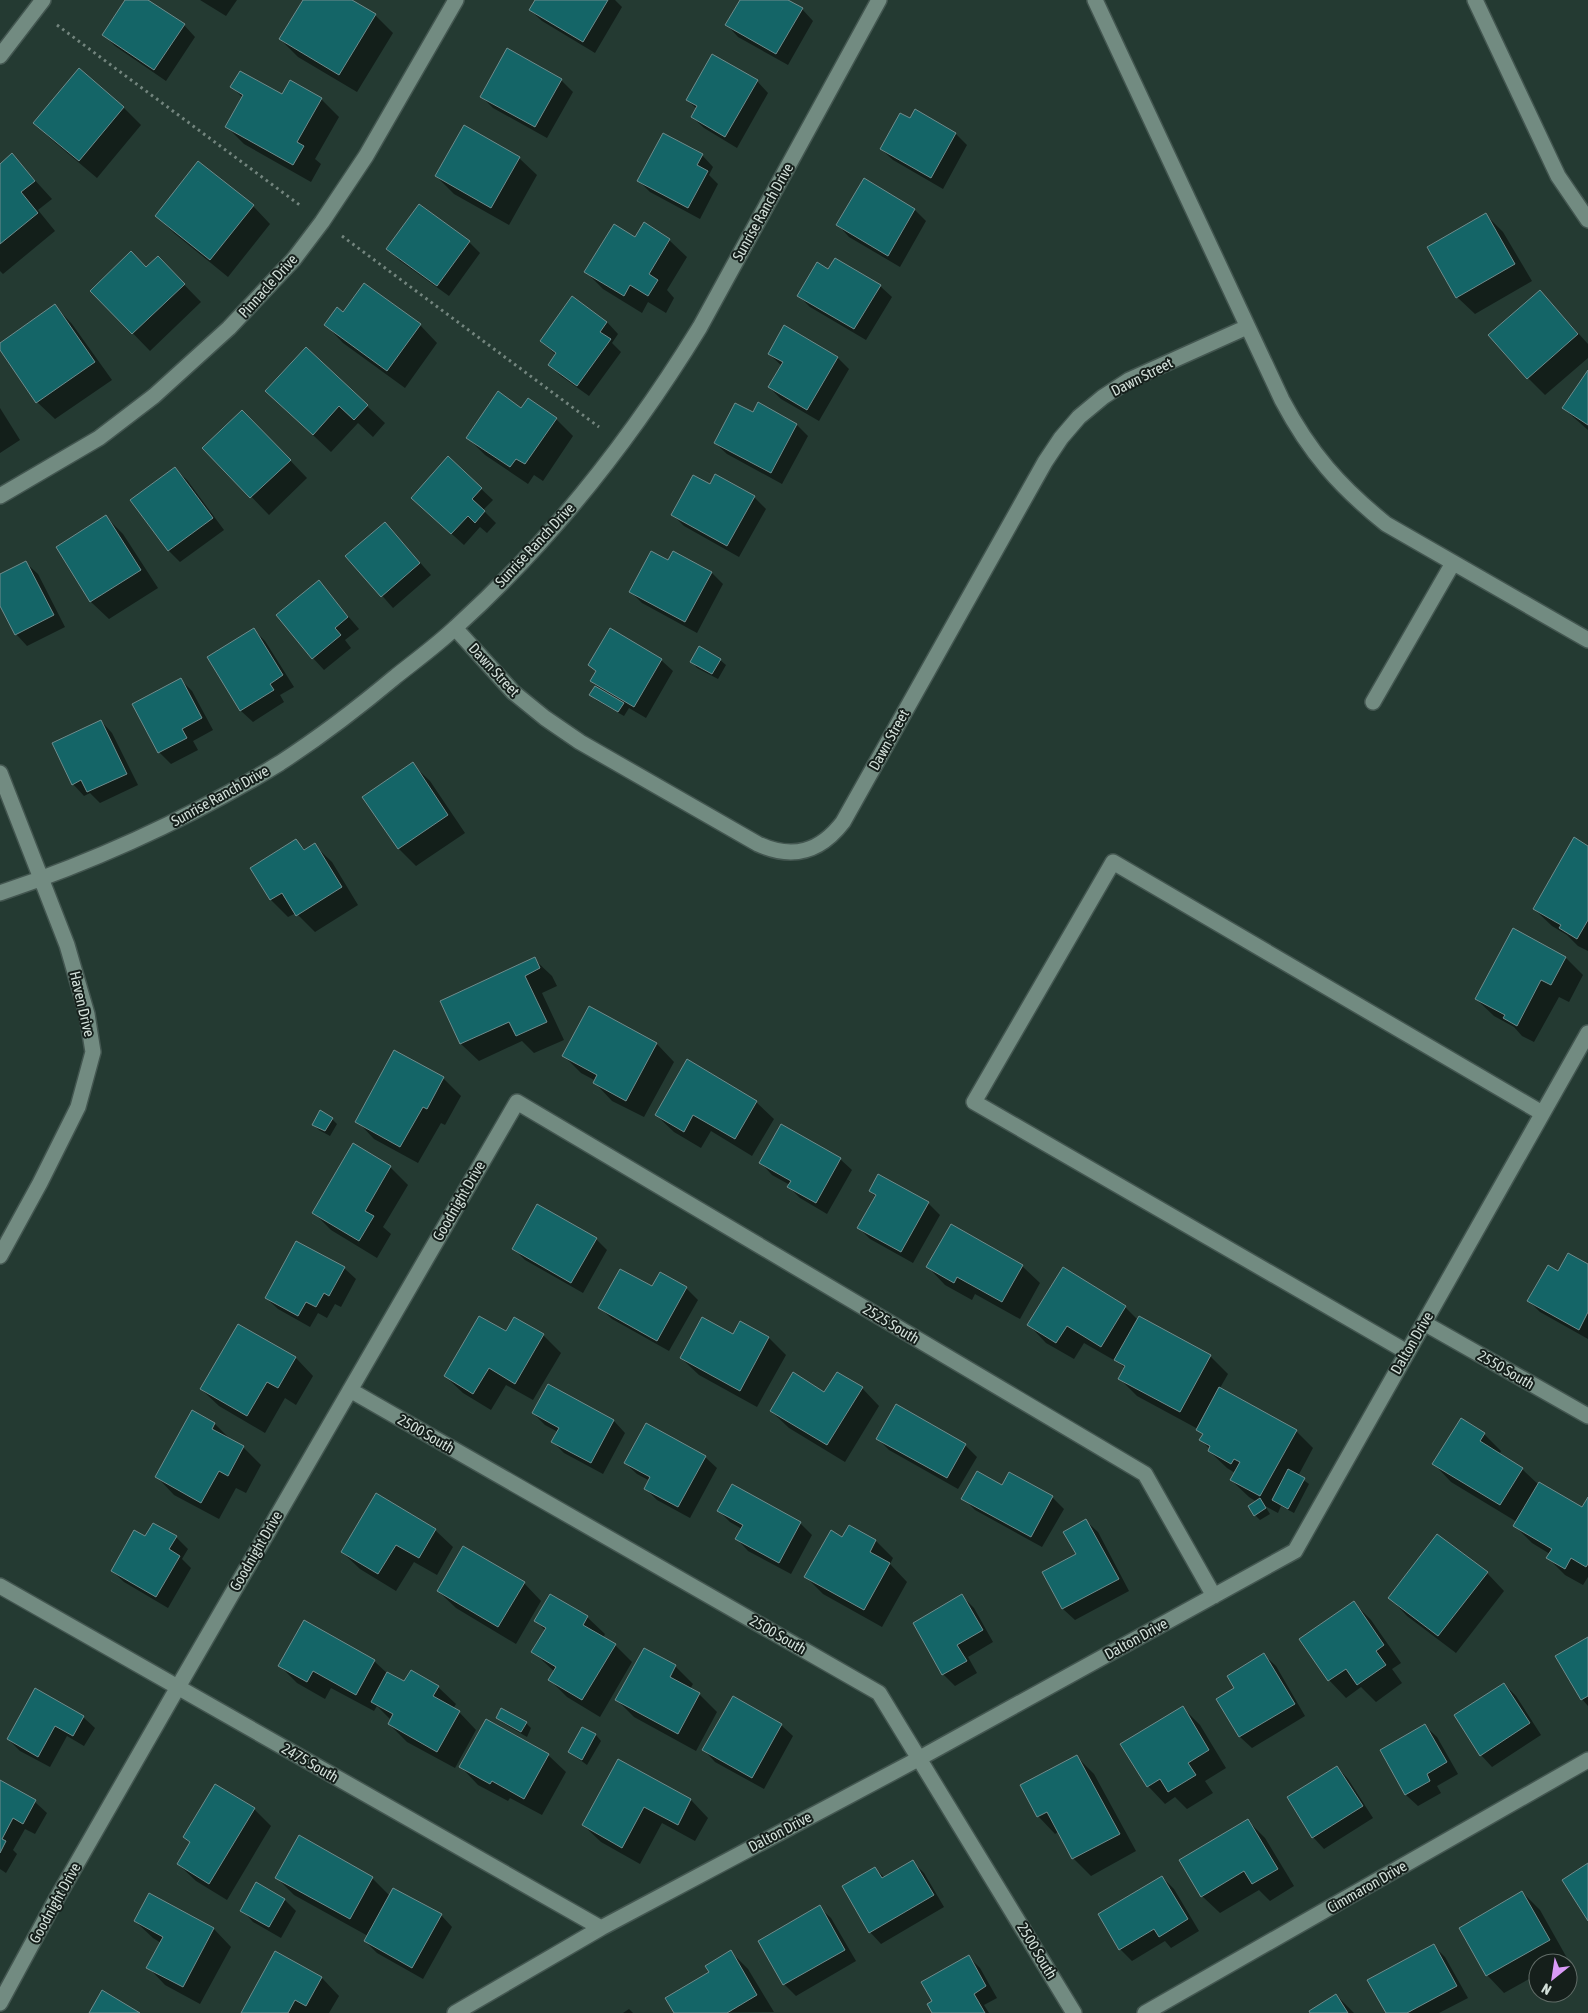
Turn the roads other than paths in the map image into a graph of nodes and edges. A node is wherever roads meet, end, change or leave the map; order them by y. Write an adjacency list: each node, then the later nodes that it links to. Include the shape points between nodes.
1 (43, 0): 6 (street)
2 (456, 0): 9 (street, Pinnacle Drive, via 366,156 294,259 229,328 154,396 99,438)
3 (879, 0): 11 (street, Sunrise Ranch Drive, via 700,327 668,378 598,476 516,568)
4 (1095, 0): 8 (street)
5 (1475, 0): 7 (street, via 1558,176)
6 (0, 56)
7 (1588, 220)
8 (1247, 327): 10 (street, via 1297,428 1335,478 1386,524); 11 (street, Dawn Street, via 1129,380 1079,417 1061,438 843,822 824,842 811,849 798,852 770,850 580,742 513,692)
9 (0, 496)
10 (1453, 562): 12 (street); 13 (street)
11 (455, 628): 15 (street, Sunrise Ranch Drive, via 370,698 281,762 172,823)
12 (1588, 640)
13 (1373, 702)
14 (0, 773): 15 (street, Haven Drive)
15 (41, 878): 16 (street, Sunrise Ranch Drive); 20 (street, Haven Drive, via 67,944 87,1014 93,1052 78,1107)
16 (0, 893)
17 (1588, 1033): 19 (street, Dalton Drive)
18 (516, 1102): 23 (street, Goodnight Drive); 26 (street, 2525 South, via 1145,1474)
19 (1542, 1113): 21 (street, Dalton Drive); 22 (street, via 1113,862 974,1102)
20 (0, 1256)
21 (1424, 1324): 22 (street, Dalton Drive); 24 (street, 2550 South)
22 (1407, 1352): 26 (street, Dalton Drive, via 1295,1551)
23 (350, 1390): 27 (street, Goodnight Drive); 28 (street, 2500 South, via 879,1693)
24 (1588, 1416)
25 (0, 1586): 27 (street, 2475 South)
26 (1214, 1596): 28 (street, Dalton Drive)
27 (178, 1687): 30 (street, 2475 South); 31 (street, Goodnight Drive)
28 (920, 1758): 30 (street, Dalton Drive); 33 (street, 2500 South)
29 (1588, 1760): 34 (street, Cimmaron Drive)
30 (601, 1928): 32 (street, Dalton Drive)
31 (0, 2003)
32 (455, 2013)
33 (1074, 2013)
34 (1145, 2013)

